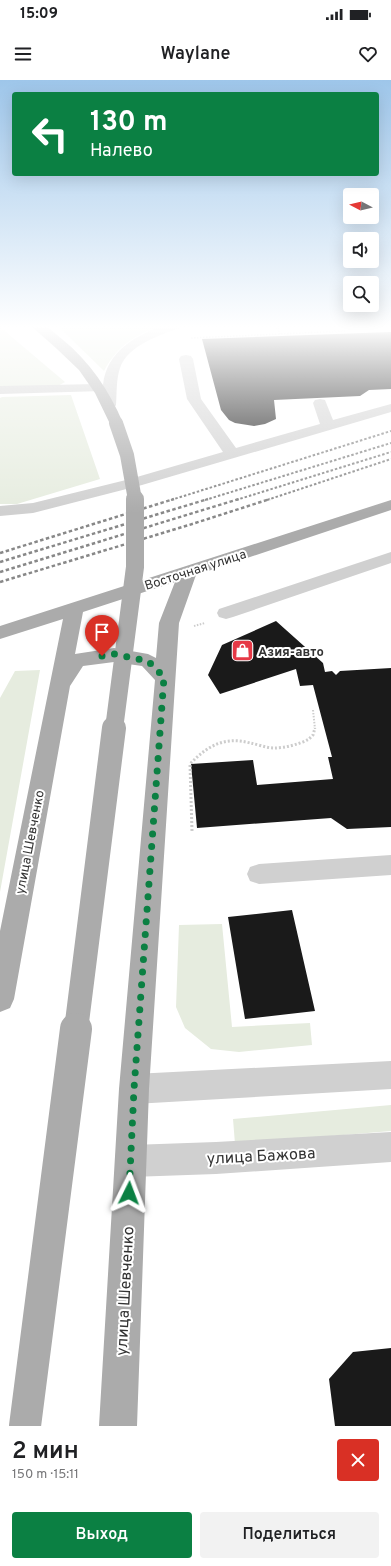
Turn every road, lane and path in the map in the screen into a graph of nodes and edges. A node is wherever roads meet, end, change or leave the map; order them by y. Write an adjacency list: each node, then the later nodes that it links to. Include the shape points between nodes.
1 (98, 388): 4 (street); 7 (main road)
2 (112, 388): 7 (street)
3 (192, 388): 9 (street, via 194,399)
4 (0, 390)
5 (320, 403): 10 (street)
6 (391, 408): 10 (street)
7 (113, 414): 30 (main road, bridge, via 127,455 136,505 135,567)
8 (227, 422): 9 (street)
9 (212, 423): 11 (street)
10 (328, 426): 11 (street)
11 (233, 454): 13 (street, via 33,508)
12 (391, 505): 15 (main road, Восточная улица)
13 (0, 511)
14 (391, 557): 17 (street)
15 (188, 571): 16 (main road, Восточная улица); 19 (main road, улица Шевченко, via 169,623)
16 (74, 609): 18 (main road, Восточная улица); 20 (main road, улица Шевченко)
17 (226, 613)
18 (0, 633)
19 (164, 677): 20 (main road, via 148,661 114,654 77,660); 27 (main road, улица Шевченко)
20 (59, 686): 25 (main road, улица Шевченко)
21 (313, 710): 22 (path, via 316,726 313,736 305,742 273,748 252,743 222,741 197,756 190,764)
22 (192, 831)
23 (391, 865): 24 (street)
24 (259, 874)
25 (0, 999)
26 (391, 1075): 27 (street)
27 (134, 1089): 29 (main road, улица Шевченко)
28 (391, 1147): 29 (street, улица Бажова)
29 (131, 1161): 31 (main road, улица Шевченко)
30 (25, 1426)
31 (118, 1426)

